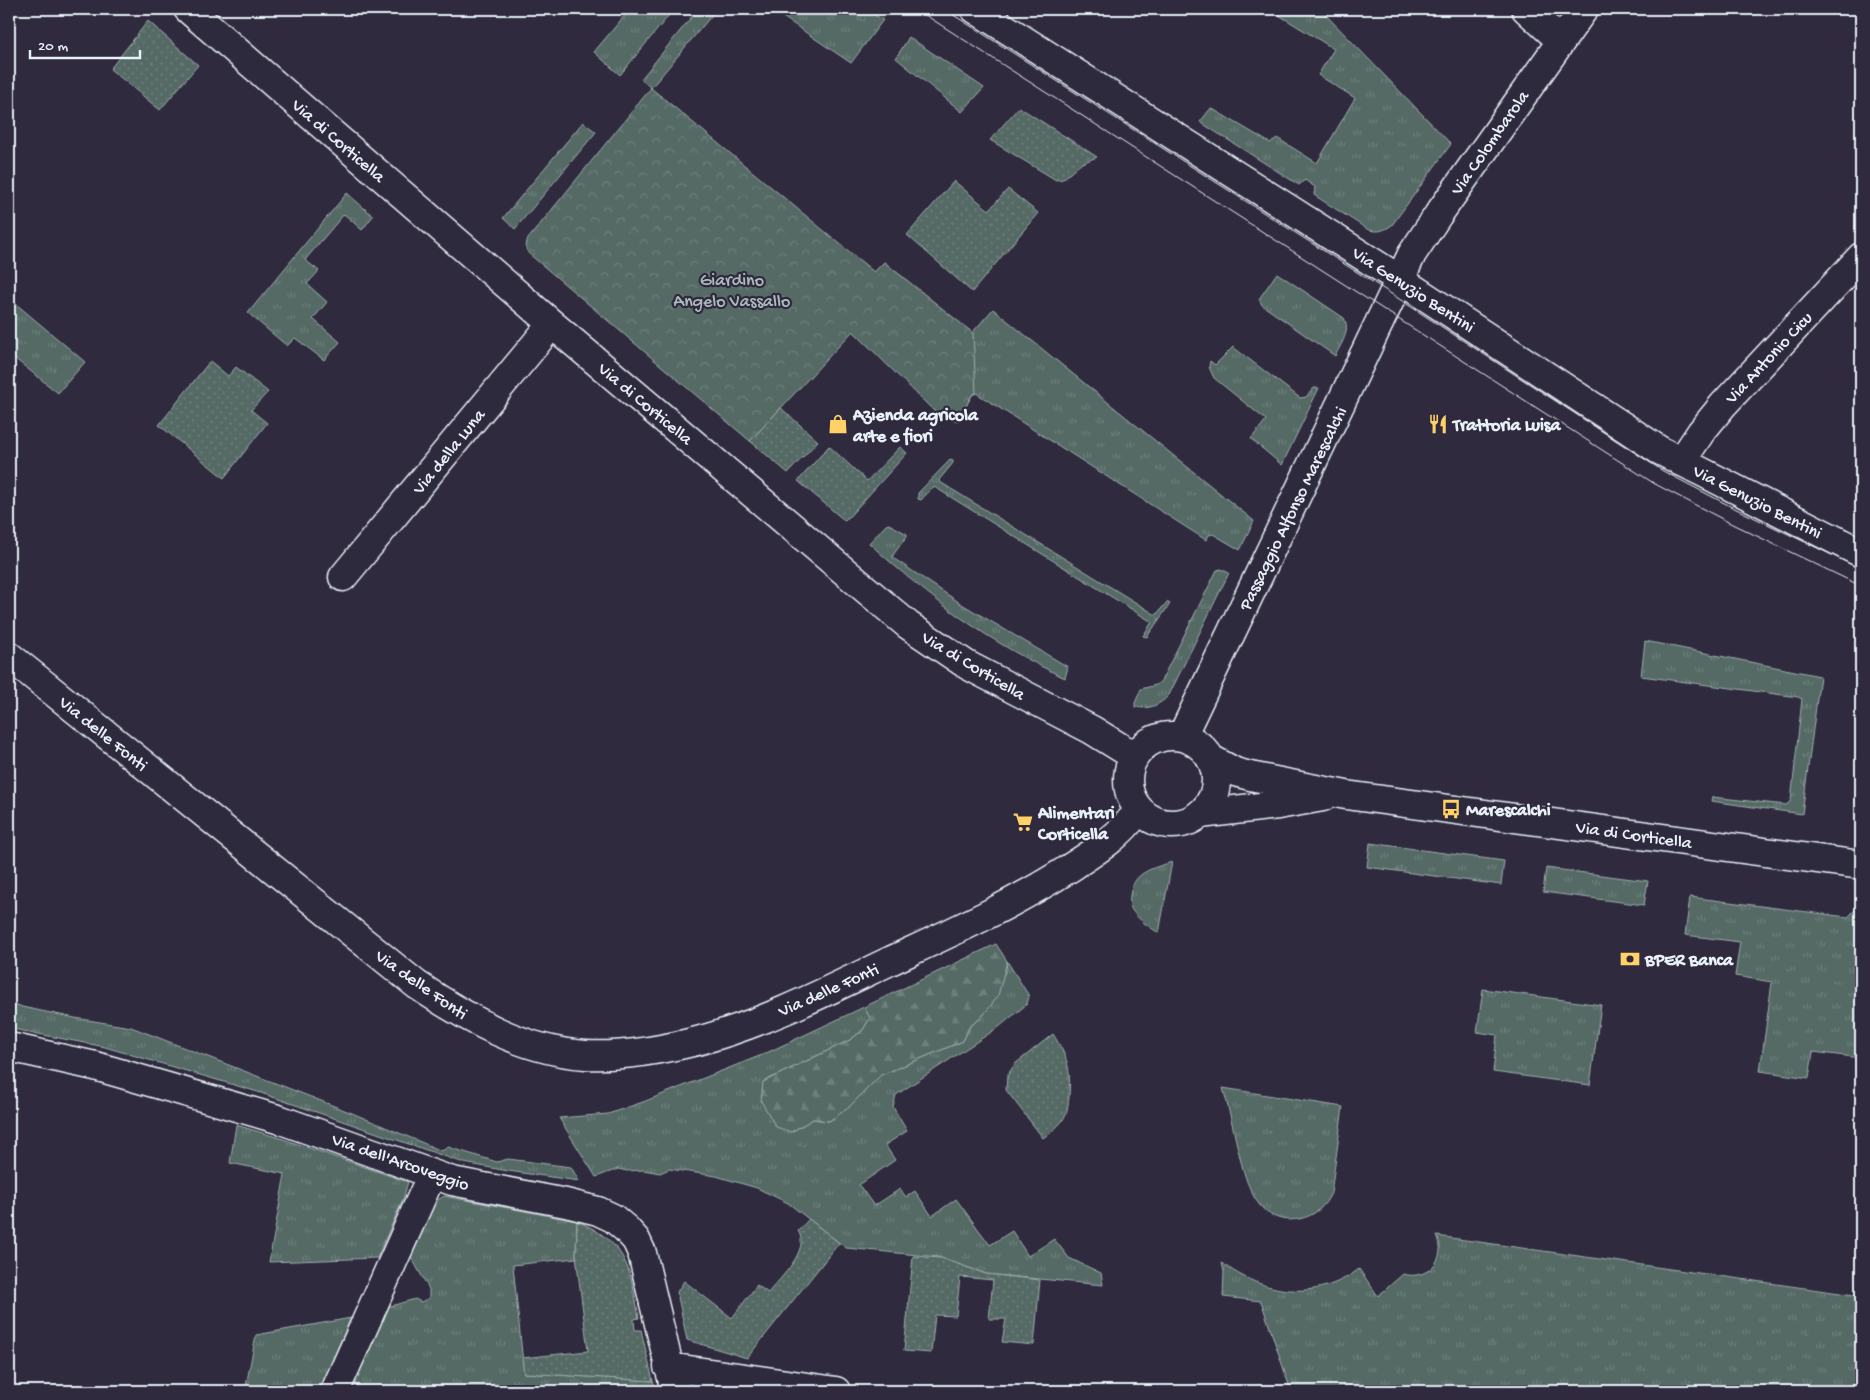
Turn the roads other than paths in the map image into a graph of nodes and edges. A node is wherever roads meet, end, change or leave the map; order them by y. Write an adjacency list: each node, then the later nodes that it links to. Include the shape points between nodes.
1 (188, 9): 8 (street, Via di Corticella)
2 (975, 9): 7 (street, Via Genuzio Bentini)
3 (1526, 9): 5 (street)
4 (1584, 9): 5 (street, Via Colombarola)
5 (1560, 40): 7 (street, Via Colombarola, via 1438,214)
6 (1861, 257): 9 (street, Via Antonio Cicu, via 1723,405)
7 (1400, 279): 9 (street, Via Genuzio Bentini, via 1641,439); 13 (street, Passaggio Alfonso Marescalchi)
8 (552, 324): 11 (street, Via della Luna); 14 (street, Via di Corticella, via 914,630 966,665 1098,733)
9 (1681, 462): 10 (street, Via Genuzio Bentini)
10 (1861, 553)
11 (344, 577)
12 (9, 656): 17 (street, Via delle Fonti, via 417,985 494,1030 532,1044 585,1054 616,1055 699,1041 742,1027 820,994 989,915 1054,878 1116,837)
13 (1182, 736): 14 (street, via 1172,735 1147,742); 15 (street, Via di Corticella, via 1197,743)
14 (1134, 756): 17 (street, via 1127,783 1130,797)
15 (1211, 760): 16 (street, Via di Corticella, via 1250,776); 18 (street, via 1216,775 1215,791)
16 (1346, 795): 18 (street, Via di Corticella); 19 (street, Via di Corticella)
17 (1139, 810): 18 (street, Via di Corticella, via 1158,823 1170,825 1182,824)
18 (1200, 814)
19 (1861, 865)
20 (9, 1048): 21 (street, Via dell'Arcoveggio, via 95,1066 290,1123)
21 (432, 1174): 22 (street, Via dell'Arcoveggio, via 472,1186 585,1207 613,1218 626,1229 642,1253); 23 (street)
22 (672, 1379): 24 (street)
23 (335, 1391)
24 (836, 1391)

